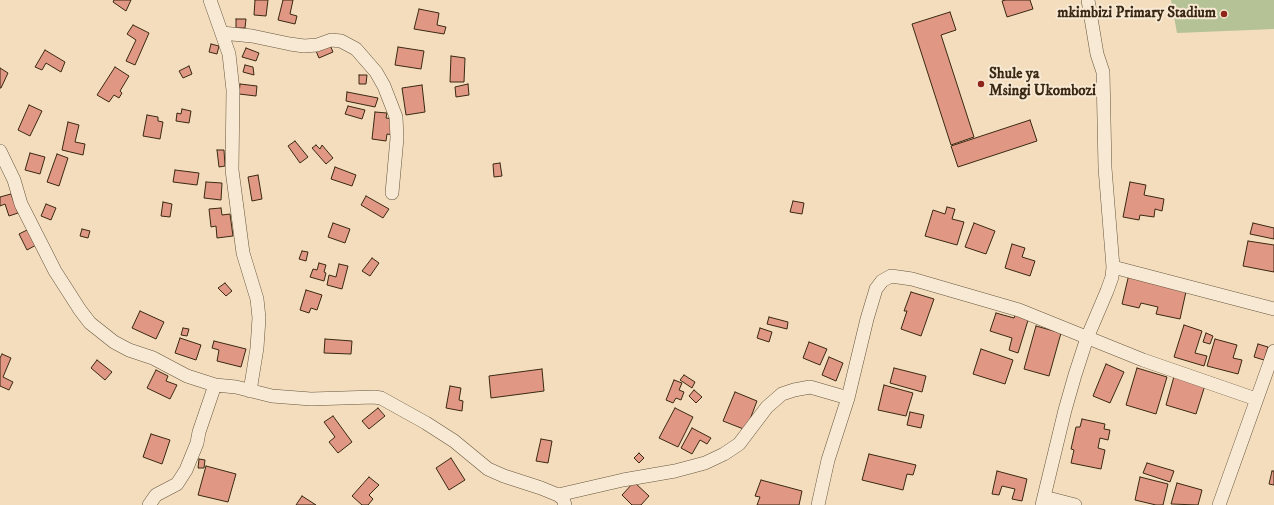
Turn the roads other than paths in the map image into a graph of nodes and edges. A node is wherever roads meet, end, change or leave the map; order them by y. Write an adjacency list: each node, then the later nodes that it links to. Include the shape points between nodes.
1 (210, 0): 3 (street)
2 (1088, 0): 6 (street, via 1097,54 1103,72 1105,168)
3 (222, 33): 5 (street, via 304,46 331,40 341,41 366,58 379,76 396,117 397,138); 11 (street, via 232,73 232,170 243,253 257,299 259,318)
4 (0, 151): 10 (street, via 33,230 55,271 90,323 129,350 153,358 191,378)
5 (392, 193)
6 (1113, 267): 7 (street); 8 (street, via 1107,291)
7 (1274, 309)
8 (1087, 338): 12 (street, via 1018,310 912,279 891,276 882,281 876,289); 13 (street); 15 (street, via 1065,410)
9 (1274, 351): 13 (street)
10 (214, 385): 11 (street); 16 (street, via 197,443 186,470 177,484 156,495)
11 (250, 391): 14 (street, via 272,396 311,399 378,397 426,423 488,468 541,488)
12 (848, 398): 14 (street, via 810,387 782,394 767,407 739,444 724,454 705,463 623,480); 17 (street, via 828,460)
13 (1256, 399): 19 (street)
14 (562, 500)
15 (1043, 501): 18 (street)
16 (149, 505)
17 (818, 505)
18 (1075, 505)
19 (1219, 505)

